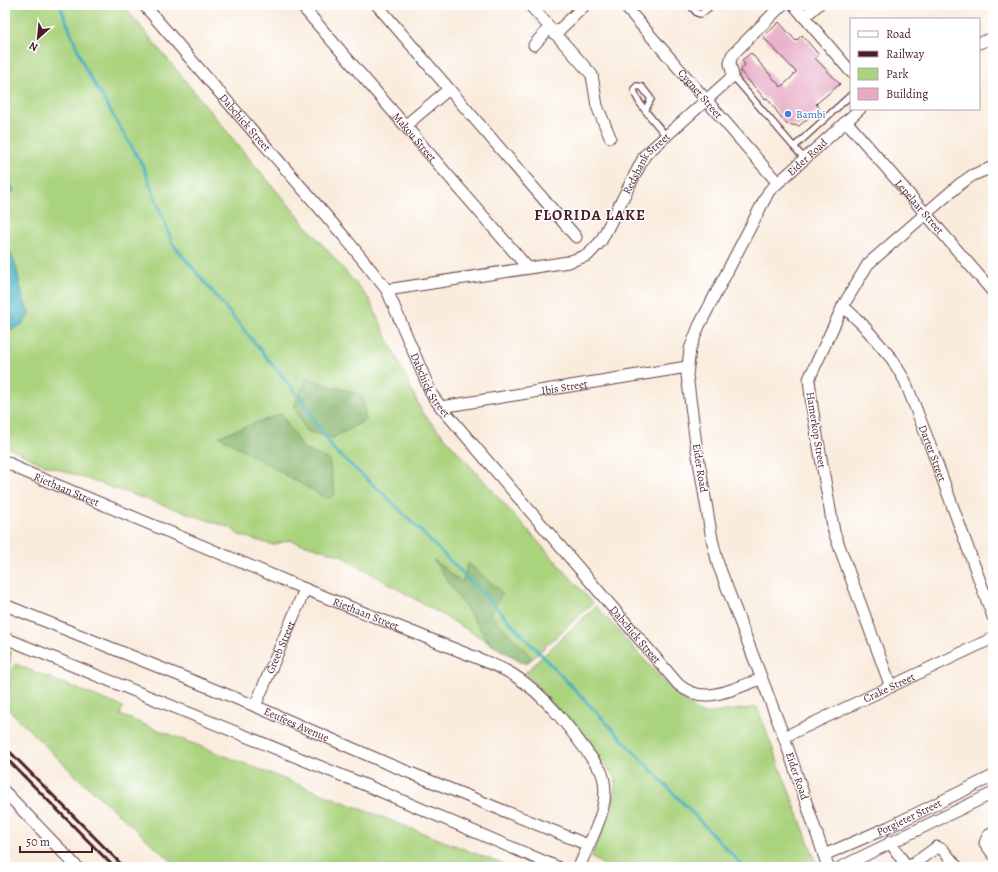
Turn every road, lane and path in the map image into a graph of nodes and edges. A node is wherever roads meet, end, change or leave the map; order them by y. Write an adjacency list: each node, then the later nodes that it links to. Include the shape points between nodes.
1 (144, 5): 35 (street, Dabchick Street, via 347,240)
2 (302, 5): 25 (street, Makou Street)
3 (377, 5): 19 (street)
4 (624, 5): 21 (street, Cygnet Street)
5 (690, 5): 6 (lane, via 701,14)
6 (712, 5)
7 (782, 5): 18 (street, via 732,55 730,62)
8 (794, 5): 12 (street)
9 (818, 5): 12 (street)
10 (535, 7): 13 (street)
11 (583, 7): 13 (street)
12 (804, 17): 17 (street)
13 (552, 31): 16 (street); 27 (street, via 592,75 597,106)
14 (993, 38): 15 (street)
15 (980, 43)
16 (534, 45)
17 (850, 71)
18 (733, 76): 21 (street, Redshank Street); 28 (lane)
19 (449, 89): 25 (street); 33 (street)
20 (850, 96): 28 (lane)
21 (706, 101): 26 (street, Redshank Street); 31 (street, Cygnet Street)
22 (646, 109): 26 (lane)
23 (859, 110): 24 (street, Eider Road)
24 (846, 121): 29 (street, Eider Road); 32 (street, Lepelaar Street)
25 (406, 125): 34 (street, Makou Street)
26 (666, 136): 34 (street, Redshank Street, via 641,161 601,241 588,255 568,262)
27 (610, 137)
28 (794, 147): 29 (lane)
29 (804, 158): 31 (street, Eider Road)
30 (993, 167): 32 (street, Hamerkop Street, via 966,179)
31 (777, 182): 38 (street, Eider Road, via 760,207 712,299 694,339)
32 (926, 214): 36 (street, Lepelaar Street); 37 (street, Hamerkop Street, via 868,264)
33 (576, 237)
34 (528, 268): 35 (street, Redshank Street)
35 (387, 290): 39 (street, Dabchick Street, via 432,395)
36 (993, 292)
37 (844, 306): 43 (street, Darter Street, via 892,359 905,381); 47 (street, Hamerkop Street, via 810,376 810,392 834,532)
38 (688, 367): 39 (street, Ibis Street); 46 (street, Eider Road, via 690,402 716,556)
39 (441, 407): 46 (street, Dabchick Street, via 685,690 703,696 718,694)
40 (5, 461): 41 (street, Riethaan Street)
41 (305, 589): 48 (street, Greeb Street); 55 (street, Riethaan Street, via 487,662 514,675 541,696 591,757 606,782 603,808)
42 (5, 605): 48 (street, Eeufees Avenue)
43 (993, 617)
44 (5, 638): 59 (street, via 375,789)
45 (993, 638): 47 (street, Crake Street)
46 (761, 679): 49 (street, Eider Road)
47 (891, 687): 49 (street, Crake Street)
48 (255, 706): 55 (street, Eeufees Avenue, via 386,764)
49 (784, 737): 57 (street, Eider Road)
50 (993, 776): 57 (street, Potgieter Street, via 889,827)
51 (5, 792): 58 (street)
52 (993, 794): 54 (street, Potgieter Street)
53 (993, 832): 56 (street, via 985,843)
54 (890, 842): 62 (street, Potgieter Street); 63 (street)
55 (588, 845): 60 (street, Riethaan Street)
56 (993, 854)
57 (824, 855): 61 (street, Eider Road)
58 (77, 867)
59 (557, 867)
60 (579, 867)
61 (828, 867)
62 (841, 867)
63 (908, 867): 64 (street, via 937,847 943,850)
64 (957, 867)

